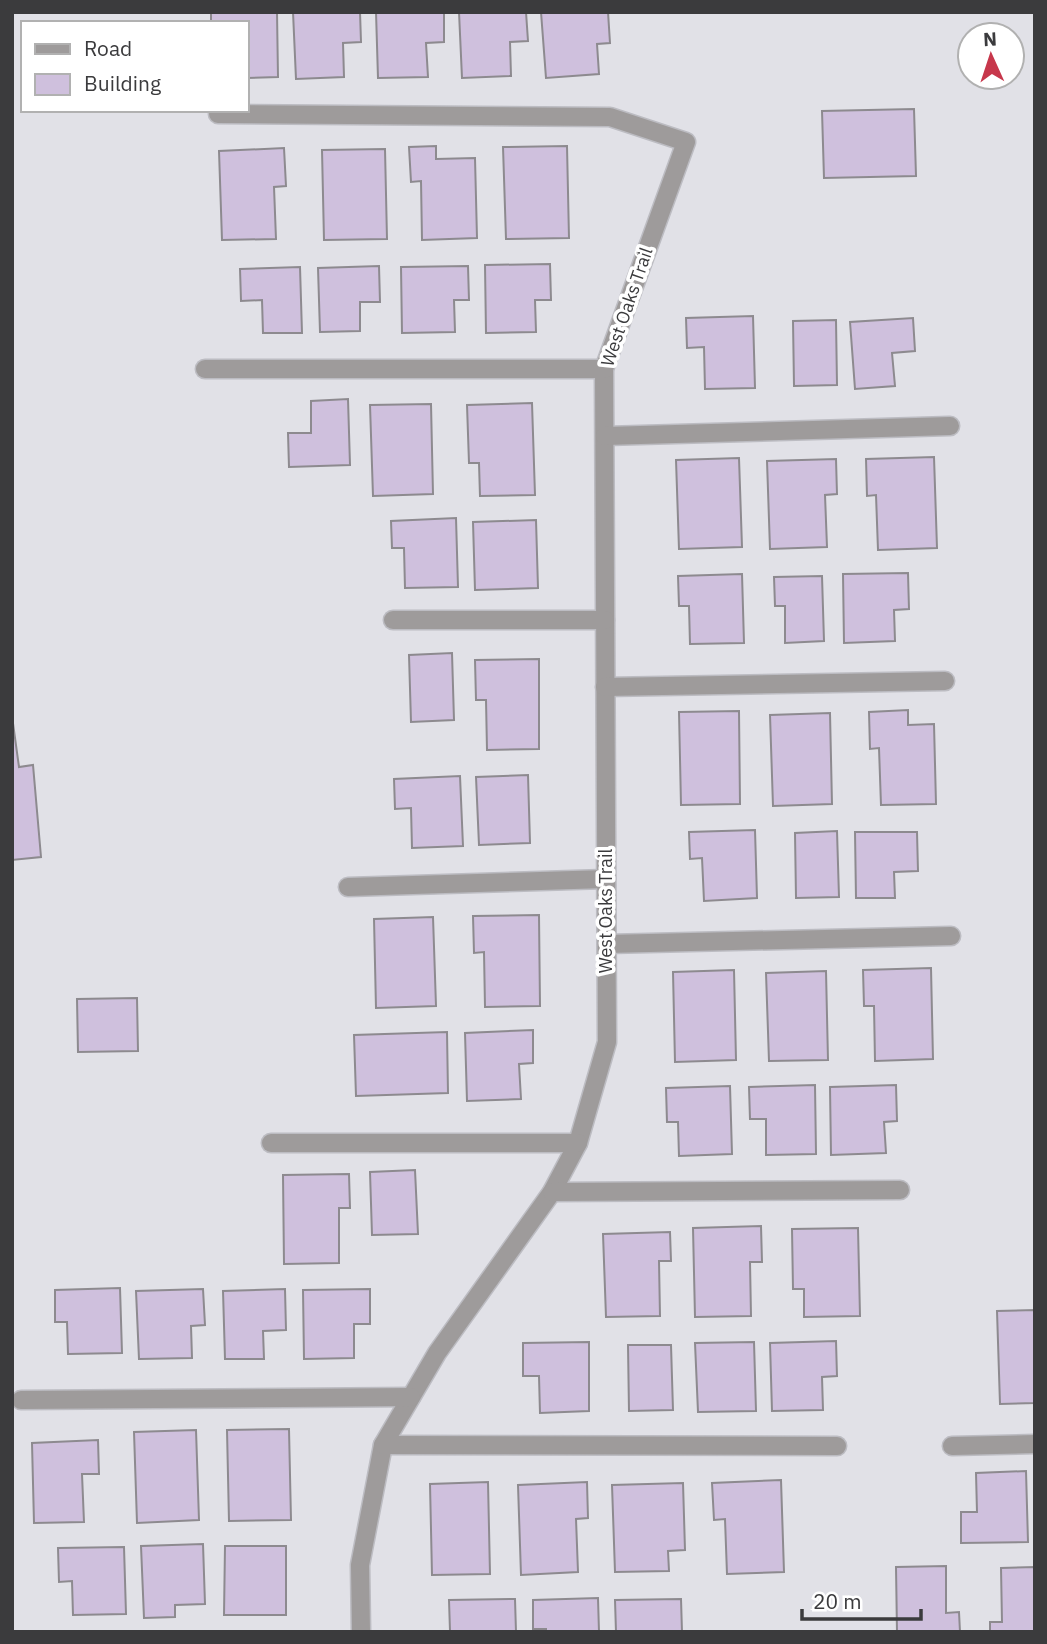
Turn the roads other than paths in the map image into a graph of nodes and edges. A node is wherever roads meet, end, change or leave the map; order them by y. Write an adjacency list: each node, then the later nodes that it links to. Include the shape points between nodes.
1 (218, 114): 3 (street, West Oaks Trail, via 610,117 687,142)
2 (205, 369): 3 (street)
3 (604, 369): 5 (street, West Oaks Trail)
4 (950, 426): 5 (street)
5 (604, 436): 7 (street, West Oaks Trail)
6 (393, 620): 7 (street)
7 (605, 620): 9 (street, West Oaks Trail)
8 (945, 681): 9 (street)
9 (605, 687): 10 (street, West Oaks Trail)
10 (606, 879): 11 (street); 13 (street, West Oaks Trail)
11 (348, 887)
12 (951, 936): 13 (street)
13 (607, 944): 15 (street, West Oaks Trail, via 607,1042)
14 (271, 1143): 15 (street)
15 (578, 1143): 17 (street, West Oaks Trail)
16 (900, 1190): 17 (street)
17 (552, 1192): 18 (street, West Oaks Trail, via 437,1353)
18 (411, 1397): 19 (street); 21 (street, West Oaks Trail)
19 (21, 1400)
20 (1035, 1444): 23 (street)
21 (383, 1445): 22 (street); 24 (street, West Oaks Trail, via 360,1565)
22 (837, 1446)
23 (952, 1446)
24 (361, 1632)

